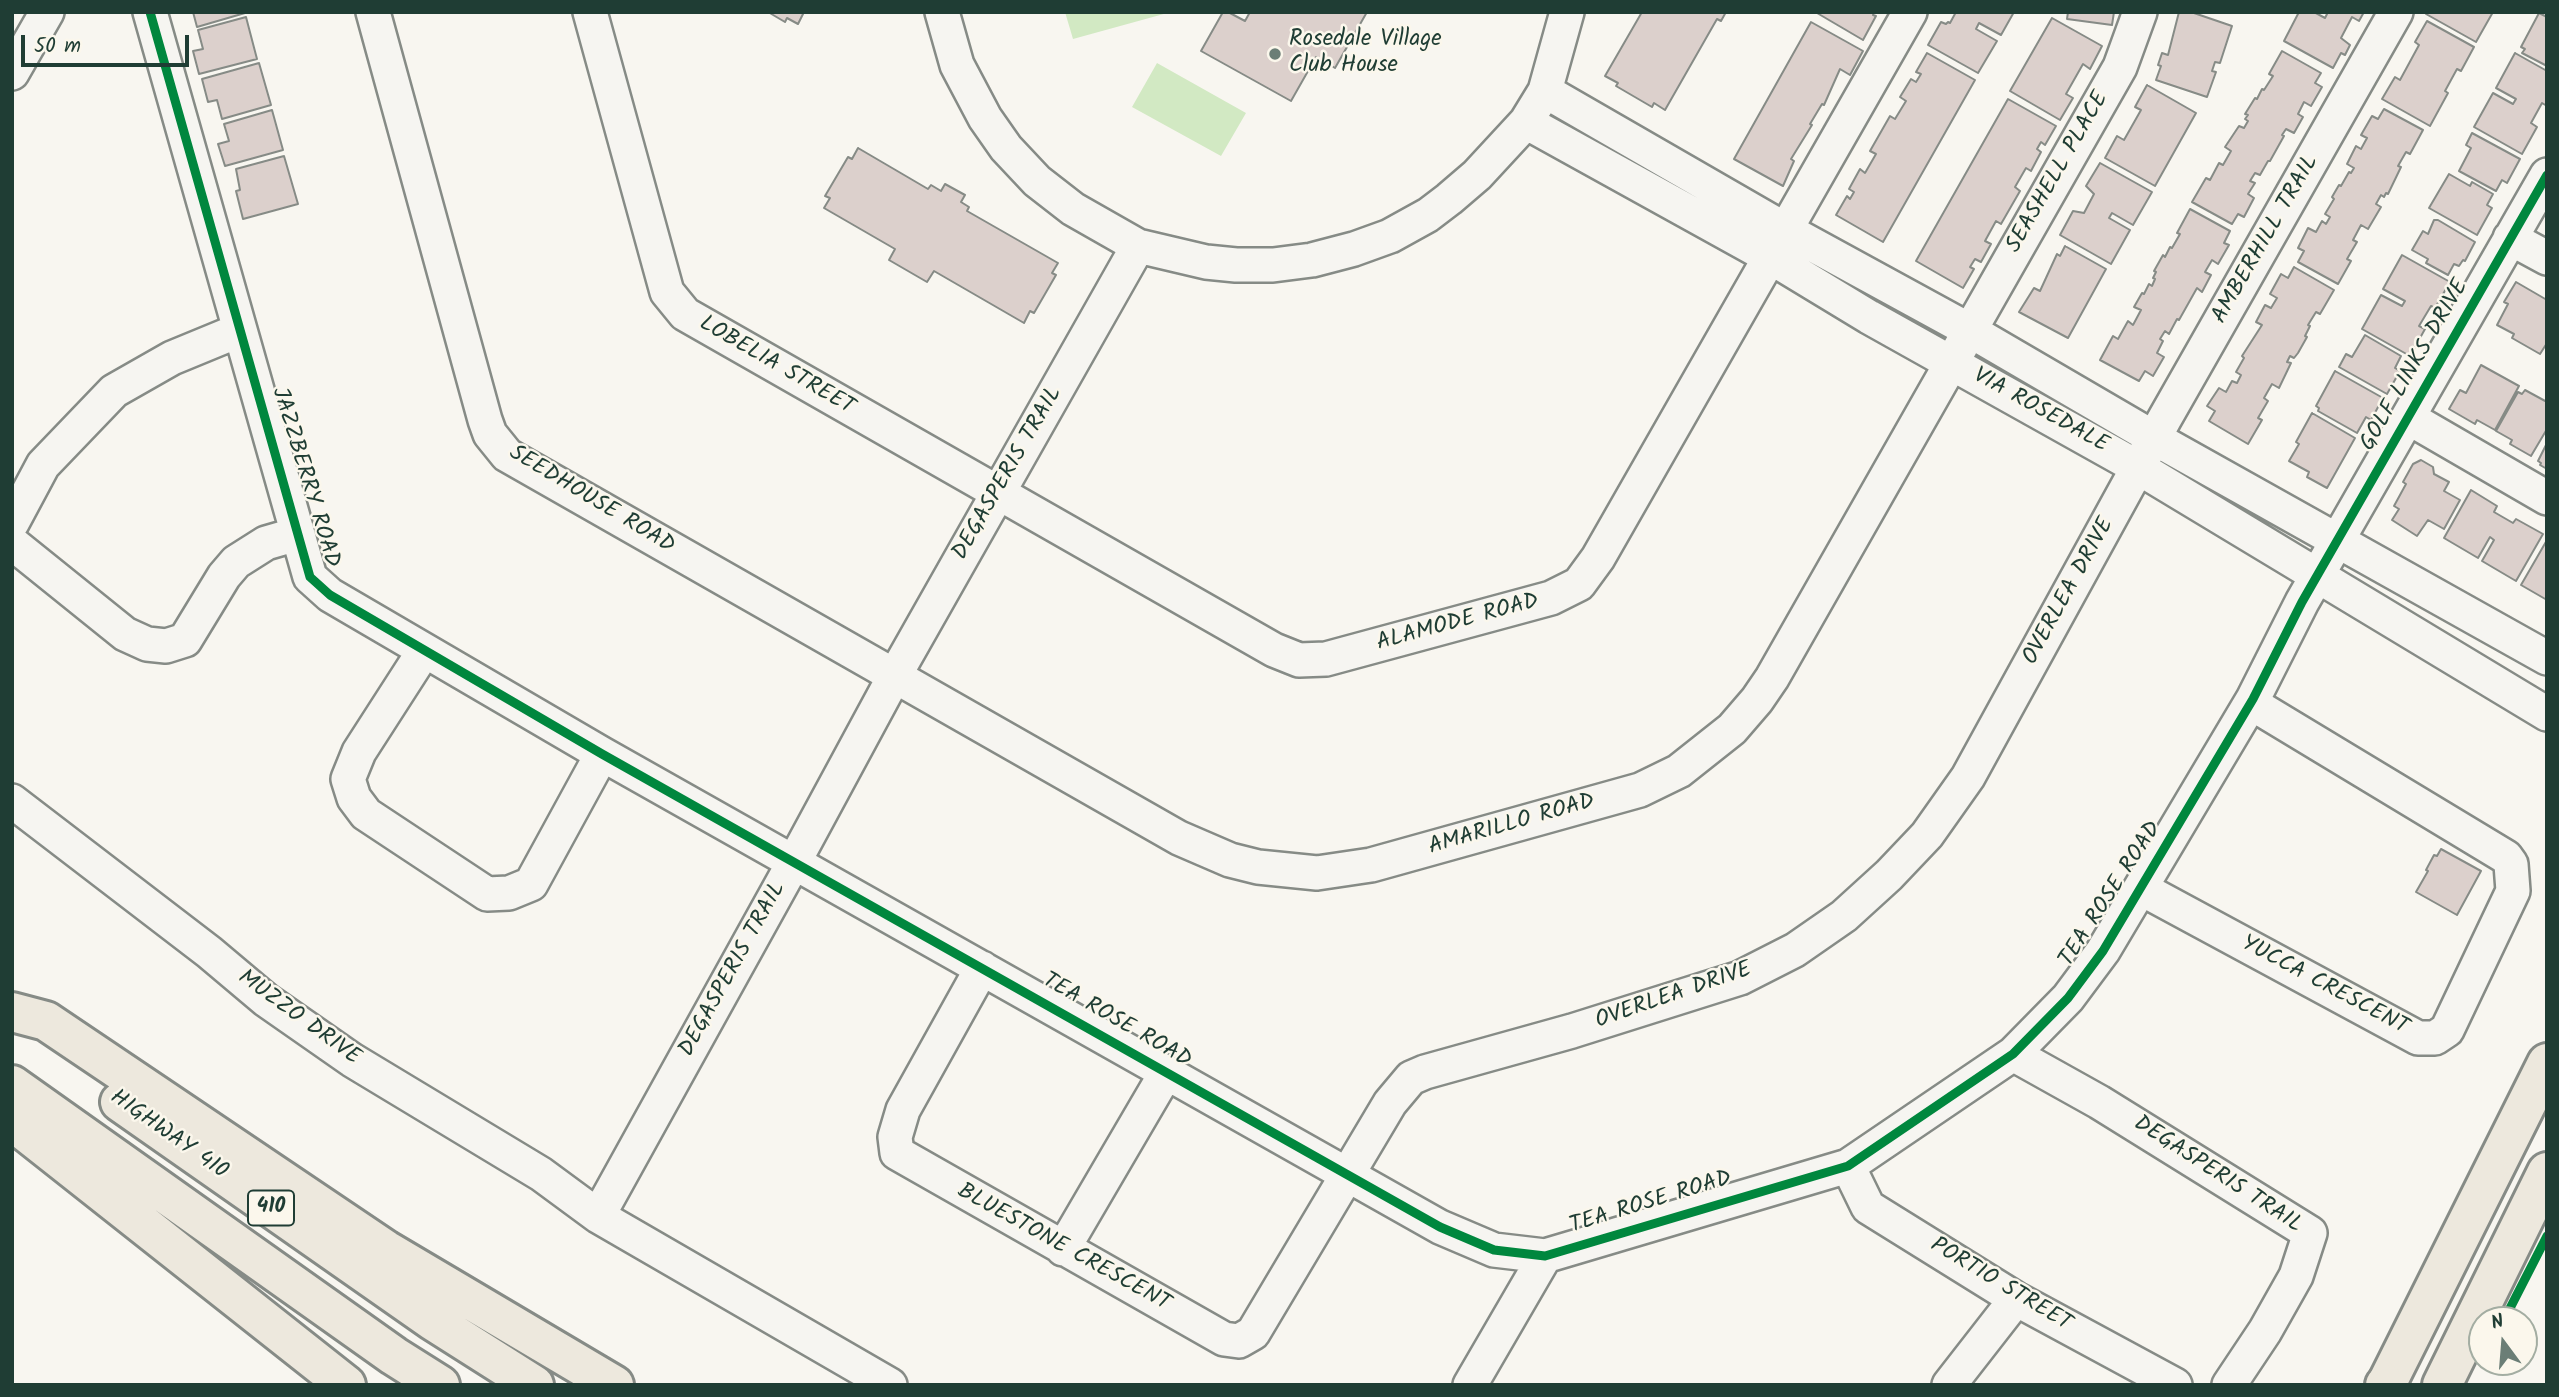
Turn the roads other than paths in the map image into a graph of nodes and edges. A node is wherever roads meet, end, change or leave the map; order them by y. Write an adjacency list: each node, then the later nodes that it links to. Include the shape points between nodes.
1 (47, 12): 10 (street)
2 (150, 12): 18 (street, JAZZBERRY ROAD)
3 (373, 12): 33 (street, SEEDHOUSE ROAD, via 485,420 497,444 521,464)
4 (590, 12): 24 (street, LOBELIA STREET, via 667,292 676,304 696,322)
5 (942, 12): 16 (street, via 967,87 1006,148 1037,181 1073,209)
6 (1567, 12): 11 (street)
7 (1910, 12): 15 (street, ALAMODE ROAD)
8 (2140, 12): 19 (street, SEASHELL PLACE, via 2120,67)
9 (2396, 12): 22 (street, AMBERHILL TRAIL)
10 (12, 73)
11 (1545, 91): 12 (street); 15 (street, VIA ROSEDALE)
12 (1525, 122): 15 (street, VIA ROSEDALE); 16 (street, via 1449,199 1390,236 1354,250 1273,265 1236,265)
13 (2547, 174): 14 (street, GOLF LINKS DRIVE)
14 (2510, 238): 17 (street); 21 (street, GOLF LINKS DRIVE)
15 (1778, 243): 19 (street, VIA ROSEDALE); 20 (street, VIA ROSEDALE, via 1869,317); 24 (street, ALAMODE ROAD, via 1590,572 1579,584 1551,598 1326,659 1299,660)
16 (1138, 246): 24 (street, DEGASPERIS TRAIL)
17 (2547, 258)
18 (240, 330): 26 (street, via 172,358 114,391 43,465); 27 (street, JAZZBERRY ROAD)
19 (1969, 330): 20 (street, SEASHELL PLACE); 22 (street, VIA ROSEDALE)
20 (1951, 362): 23 (street, VIA ROSEDALE); 33 (street, AMARILLO ROAD, via 1757,700 1732,729 1679,771 1640,790 1371,865 1317,873 1258,867 1179,838)
21 (2409, 418): 25 (street); 28 (street, GOLF LINKS DRIVE)
22 (2154, 438): 23 (street, AMBERHILL TRAIL); 28 (street, VIA ROSEDALE)
23 (2139, 468): 30 (street, VIA ROSEDALE); 50 (street, OVERLEA DRIVE, via 1968,777 1927,835 1853,908 1795,950 1740,978 1411,1078 1390,1103)
24 (998, 493): 33 (street, DEGASPERIS TRAIL)
25 (2547, 498)
26 (12, 523)
27 (296, 534): 29 (street, via 266,543 236,562 185,640 166,646 125,634); 31 (street, JAZZBERRY ROAD, via 310,577 330,595)
28 (2338, 541): 30 (street, GOLF LINKS DRIVE); 32 (street, VIA ROSEDALE)
29 (12, 543)
30 (2317, 576): 34 (street, TEA ROSE ROAD); 35 (street, VIA ROSEDALE)
31 (424, 651): 36 (street, JAZZBERRY ROAD); 36 (street, via 359,752 348,779 366,814 487,894 509,893 531,884)
32 (2547, 659)
33 (895, 675): 38 (street, DEGASPERIS TRAIL)
34 (2250, 703): 39 (street, TEA ROSE ROAD); 39 (street, YUCCA CRESCENT, via 2511,864 2513,891 2447,1030 2435,1038 2418,1038)
35 (2547, 714)
36 (602, 754): 38 (street, JAZZBERRY ROAD)
37 (12, 801): 51 (street, MUZZO DRIVE, via 266,999 352,1060 541,1174)
38 (794, 862): 40 (street, TEA ROSE ROAD); 51 (street, DEGASPERIS TRAIL)
39 (2142, 889): 43 (street, TEA ROSE ROAD, via 2075,988)
40 (982, 968): 45 (street, TEA ROSE ROAD); 52 (street, BLUESTONE CRESCENT, via 903,1110 895,1137 897,1153)
41 (12, 1012): 59 (main road, via 46,1021 386,1250)
42 (12, 1025): 58 (main road, HIGHWAY 410 / 410, via 433,1321)
43 (2013, 1054): 48 (street, TEA ROSE ROAD); 64 (street, DEGASPERIS TRAIL, via 2309,1233 2296,1276)
44 (2547, 1063): 55 (main road)
45 (1166, 1073): 50 (street, TEA ROSE ROAD); 52 (street)
46 (12, 1085): 57 (main road, 410)
47 (12, 1121): 56 (main road)
48 (1848, 1166): 53 (street, TEA ROSE ROAD); 54 (street, PORTIO STREET, via 1868,1207)
49 (2547, 1172): 65 (main road)
50 (1346, 1176): 52 (street, BLUESTONE CRESCENT, via 1267,1313 1254,1333 1239,1341 1224,1339); 53 (street, TEA ROSE ROAD, via 1440,1227 1494,1250)
51 (598, 1216): 60 (street)
52 (1063, 1249)
53 (1545, 1256): 61 (street)
54 (2016, 1299): 62 (street); 63 (street, PORTIO STREET)
55 (2386, 1384)
56 (346, 1385)
57 (440, 1385)
58 (534, 1385)
59 (614, 1385)
60 (890, 1385)
61 (1470, 1385)
62 (1950, 1385)
63 (2175, 1385)
64 (2229, 1385)
65 (2442, 1385)

